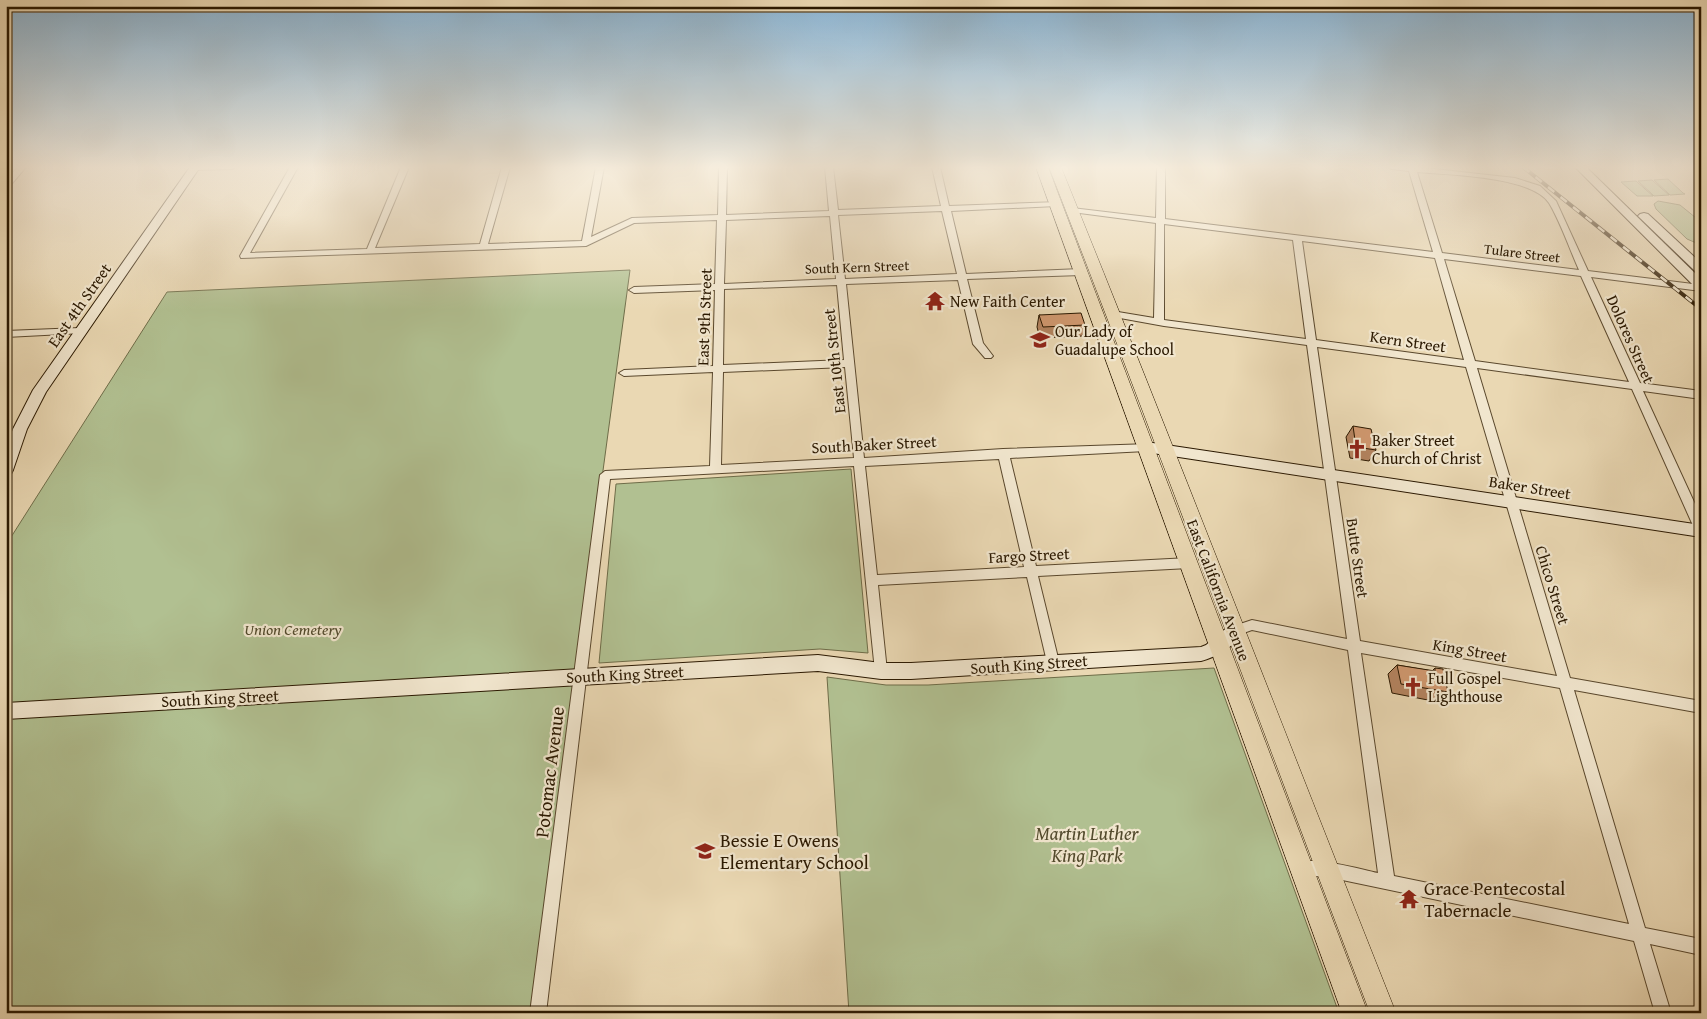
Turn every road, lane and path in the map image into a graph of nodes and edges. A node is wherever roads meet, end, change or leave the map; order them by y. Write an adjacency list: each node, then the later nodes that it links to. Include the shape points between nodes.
1 (161, 215): 34 (street, East 4th Street)
2 (267, 215): 22 (street, via 244,256)
3 (385, 215): 22 (street)
4 (492, 215): 21 (street)
5 (591, 215): 20 (street)
6 (763, 215): 17 (street, Tulare Street)
7 (834, 215): 28 (street, East 10th Street)
8 (947, 215): 27 (street)
9 (1066, 215): 25 (main road, East California Avenue)
10 (1067, 215): 32 (main road, East California Avenue)
11 (1110, 215): 18 (street, Tulare Street)
12 (1161, 215): 18 (street)
13 (1426, 215): 23 (street, Chico Street)
14 (1558, 215): 26 (street, Dolores Street)
15 (1628, 215): 30 (street)
16 (1642, 215): 24 (street)
17 (722, 216): 20 (street, Tulare Street, via 632,221); 29 (street, East 9th Street)
18 (1161, 223): 19 (street, Tulare Street); 33 (street)
19 (1297, 239): 23 (street, Tulare Street); 36 (street, Butte Street)
20 (586, 243): 21 (street)
21 (483, 248): 22 (street)
22 (370, 252)
23 (1438, 256): 26 (street, Tulare Street); 39 (street, Chico Street)
24 (1701, 270)
25 (1081, 272): 27 (street, South Kern Street); 32 (main road, via 1091,278); 44 (main road, East California Avenue)
26 (1585, 274): 30 (street, Tulare Street); 42 (street, Dolores Street)
27 (962, 276): 28 (street, South Kern Street); 37 (street, via 978,344)
28 (841, 282): 29 (street, South Kern Street); 38 (street, East 10th Street)
29 (720, 287): 31 (street, South Kern Street); 40 (street, East 9th Street)
30 (1701, 287)
31 (634, 290)
32 (1110, 309): 33 (street, Kern Street); 45 (main road, East California Avenue)
33 (1159, 322): 36 (street, Kern Street)
34 (80, 331): 35 (street); 49 (street, East 4th Street, via 29,410)
35 (6, 334)
36 (1311, 343): 39 (street, Kern Street); 50 (street, Butte Street)
37 (988, 356)
38 (849, 363): 40 (street); 47 (street, East 10th Street)
39 (1470, 364): 42 (street, Kern Street); 52 (street, Chico Street)
40 (718, 369): 41 (street); 48 (street, East 9th Street)
41 (624, 373)
42 (1636, 387): 43 (street, Kern Street); 53 (street, Dolores Street)
43 (1701, 395)
44 (1146, 447): 45 (street, Baker Street); 46 (street, South Baker Street); 54 (main road, East California Avenue)
45 (1167, 449): 50 (street, Baker Street); 57 (main road, East California Avenue)
46 (1003, 453): 47 (street, South Baker Street); 55 (street)
47 (859, 461): 48 (street, South Baker Street); 56 (street, East 10th Street)
48 (715, 468): 51 (street, South Baker Street)
49 (6, 470)
50 (1330, 474): 52 (street, Baker Street); 59 (street, Butte Street)
51 (605, 475): 62 (street, Potomac Avenue)
52 (1511, 502): 53 (street, Baker Street); 63 (street, Chico Street)
53 (1701, 530)
54 (1188, 563): 55 (street, Fargo Street); 58 (main road, East California Avenue)
55 (1031, 571): 56 (street, Fargo Street); 60 (street)
56 (872, 580): 61 (street, East 10th Street)
57 (1235, 631): 58 (street, South King Street); 59 (street, King Street, via 1252,625); 67 (main road, East California Avenue)
58 (1219, 645): 60 (street, South King Street, via 1201,654); 66 (main road, East California Avenue)
59 (1354, 646): 63 (street, King Street); 68 (street, Butte Street)
60 (1053, 662): 61 (street, South King Street)
61 (881, 671): 62 (street, South King Street, via 818,663)
62 (580, 676): 65 (street, South King Street); 71 (street, Potomac Avenue)
63 (1565, 683): 64 (street, King Street); 69 (street, Chico Street)
64 (1701, 708)
65 (6, 711)
66 (1302, 868): 67 (street); 72 (main road, East California Avenue)
67 (1328, 870): 68 (street); 73 (main road, East California Avenue)
68 (1388, 882): 69 (street)
69 (1639, 934): 70 (street); 74 (street, Chico Street)
70 (1701, 947)
71 (538, 1013)
72 (1355, 1013)
73 (1383, 1013)
74 (1663, 1013)

